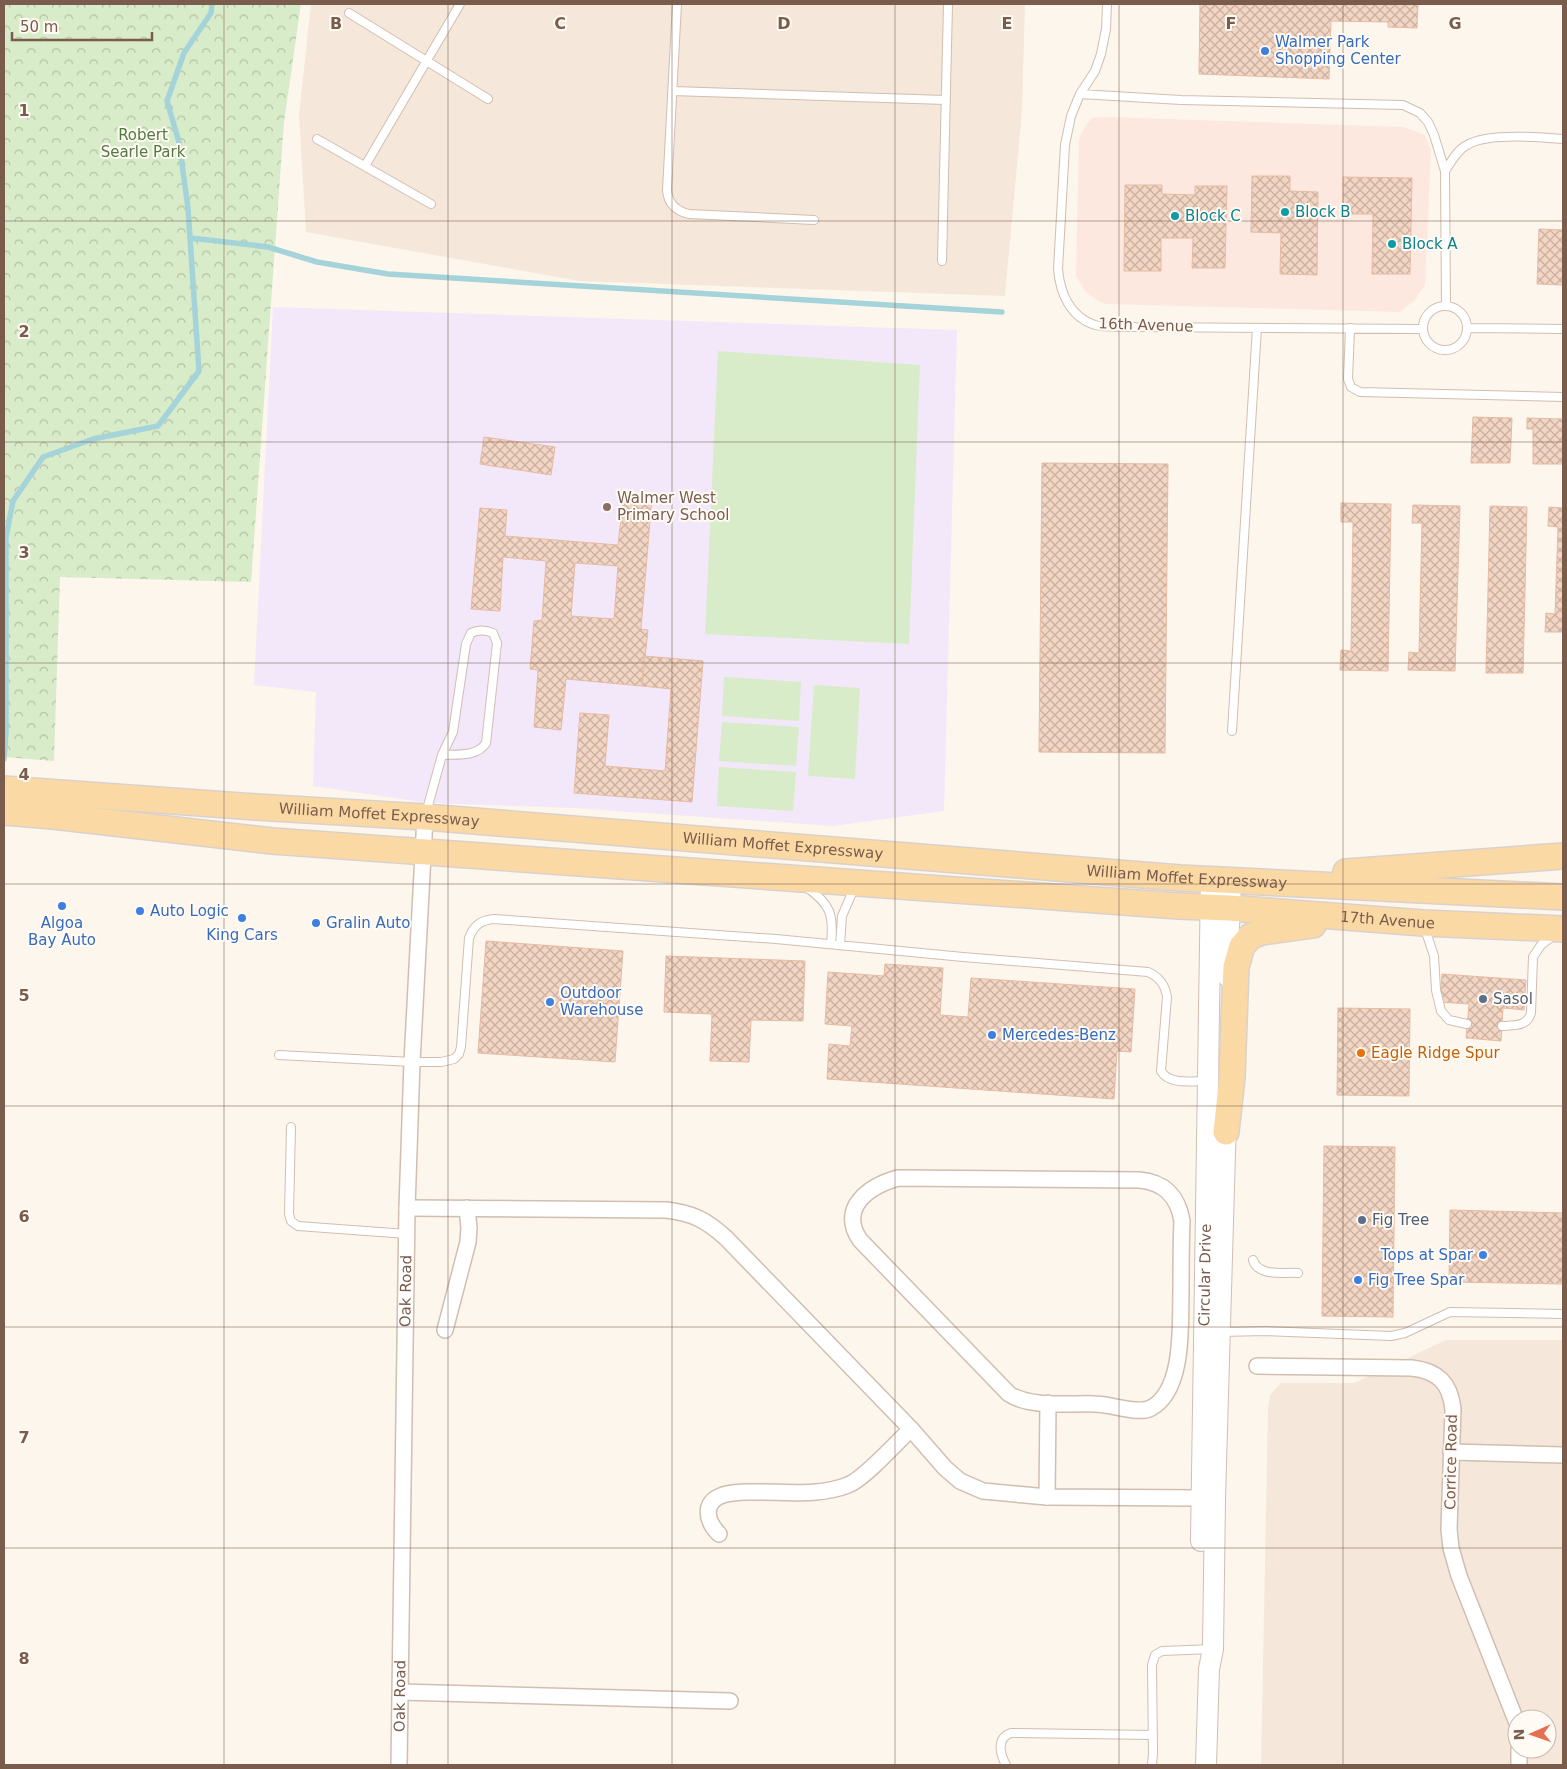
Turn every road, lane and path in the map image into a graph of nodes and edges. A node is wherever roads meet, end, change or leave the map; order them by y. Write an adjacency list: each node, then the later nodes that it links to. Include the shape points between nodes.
1 (460, 4): 6 (lane)
2 (677, 4): 7 (lane)
3 (948, 4): 10 (lane)
4 (1106, 4): 8 (lane, 16th Avenue, via 1101,54 1095,71)
5 (349, 12): 6 (lane)
6 (426, 61): 9 (lane); 13 (lane)
7 (673, 91): 10 (lane); 16 (lane, via 667,190 675,208 689,214)
8 (1080, 94): 14 (lane, via 1181,100 1403,105 1420,112 1428,122); 19 (lane, 16th Avenue, via 1065,144 1058,269 1060,286 1070,306 1080,318 1096,325)
9 (488, 99)
10 (945, 100): 17 (lane)
11 (1563, 139): 14 (lane, via 1480,140 1460,150)
12 (317, 140): 13 (lane)
13 (365, 166): 15 (lane)
14 (1445, 171): 18 (lane)
15 (431, 204)
16 (814, 220)
17 (942, 262)
18 (1446, 306): 21 (lane, via 1459,310); 22 (lane, via 1439,306 1426,315)
19 (1257, 328): 20 (lane, 16th Avenue); 25 (lane)
20 (1350, 328): 22 (lane, 16th Avenue); 24 (lane, via 1348,379 1351,387 1360,392)
21 (1467, 328): 22 (lane, via 1458,346 1445,350 1427,342); 23 (lane)
22 (1422, 329)
23 (1563, 329)
24 (1563, 398)
25 (1232, 731)
26 (442, 755): 26 (lane, via 454,732 468,637 482,630 493,633 497,643 486,743 480,751 473,753); 30 (lane)
27 (4, 788): 28 (main road, William Moffet Expressway)
28 (56, 804): 29 (main road, William Moffet Expressway); 30 (main road, William Moffet Expressway); 31 (main road, William Moffet Expressway, via 272,841)
29 (4, 812)
30 (425, 817): 31 (street, Oak Road); 34 (main road, William Moffet Expressway)
31 (423, 852): 33 (main road, William Moffet Expressway); 47 (street, Oak Road)
32 (1563, 856): 36 (main road, via 1346,872 1332,874)
33 (793, 878): 35 (main road, William Moffet Expressway); 42 (lane, via 828,906 832,915)
34 (1221, 880): 36 (main road, William Moffet Expressway); 38 (street, Circular Drive)
35 (857, 882): 38 (main road, William Moffet Expressway); 43 (lane, via 842,916)
36 (1320, 884): 37 (main road, William Moffet Expressway)
37 (1563, 897)
38 (1220, 907): 39 (main road, 17th Avenue); 48 (street, Circular Drive); 50 (street, Circular Drive)
39 (1342, 917): 40 (main road, 17th Avenue); 50 (main road, via 1262,932 1251,936 1242,946 1236,967 1232,1077)
40 (1423, 923): 41 (main road, 17th Avenue); 44 (lane, via 1434,956 1441,1011 1446,1018)
41 (1562, 929): 45 (lane, via 1541,945 1532,957 1530,1016 1526,1023)
42 (831, 944): 43 (lane); 47 (lane, via 488,919 475,926 468,943 459,1054 446,1062)
43 (840, 945): 48 (lane, via 1148,972 1160,980 1167,997 1163,1074 1172,1080)
44 (1467, 1024)
45 (1502, 1026)
46 (279, 1055): 47 (lane)
47 (412, 1062): 51 (street, Oak Road)
48 (1208, 1081): 58 (street, Circular Drive)
49 (291, 1127): 53 (lane, via 291,1222 298,1226)
50 (1226, 1132): 58 (street, Circular Drive)
51 (407, 1208): 52 (street); 53 (street, Oak Road)
52 (467, 1208): 57 (street, via 468,1242); 61 (street, via 666,1210 692,1214 726,1238)
53 (407, 1234): 68 (street, Oak Road)
54 (1253, 1260): 55 (lane, via 1261,1271)
55 (1298, 1273)
56 (1563, 1314): 58 (lane, via 1450,1312 1406,1333 1391,1336)
57 (445, 1330)
58 (1213, 1332): 65 (street, Circular Drive); 67 (street, Circular Drive, via 1215,1509)
59 (1257, 1366): 62 (street, Corrice Road, via 1412,1368 1433,1373 1441,1379 1452,1398)
60 (1048, 1403): 60 (street, via 1110,1405 1138,1410 1152,1407 1165,1395 1179,1356 1180,1340 1182,1221 1171,1195 1149,1181 907,1178 886,1181 864,1195 856,1205 852,1223 860,1240 1009,1394 1016,1399); 64 (street)
61 (911, 1429): 64 (street, via 951,1474 970,1487 996,1493); 66 (street, via 863,1475 835,1490 735,1492 718,1497 712,1501 708,1514 709,1522)
62 (1451, 1452): 63 (street); 70 (street, Corrice Road, via 1450,1529 1454,1560)
63 (1563, 1455)
64 (1047, 1497): 65 (street)
65 (1200, 1498): 67 (street, Circular Drive)
66 (718, 1534)
67 (1208, 1656): 71 (lane, via 1162,1651 1155,1654 1152,1665); 75 (street, Circular Drive)
68 (401, 1692): 69 (street); 72 (street, Oak Road)
69 (730, 1700)
70 (1512, 1709)
71 (1153, 1735): 73 (lane, via 1011,1733 1001,1741); 74 (lane)
72 (399, 1765)
73 (1006, 1765)
74 (1152, 1765)
75 (1206, 1765)

